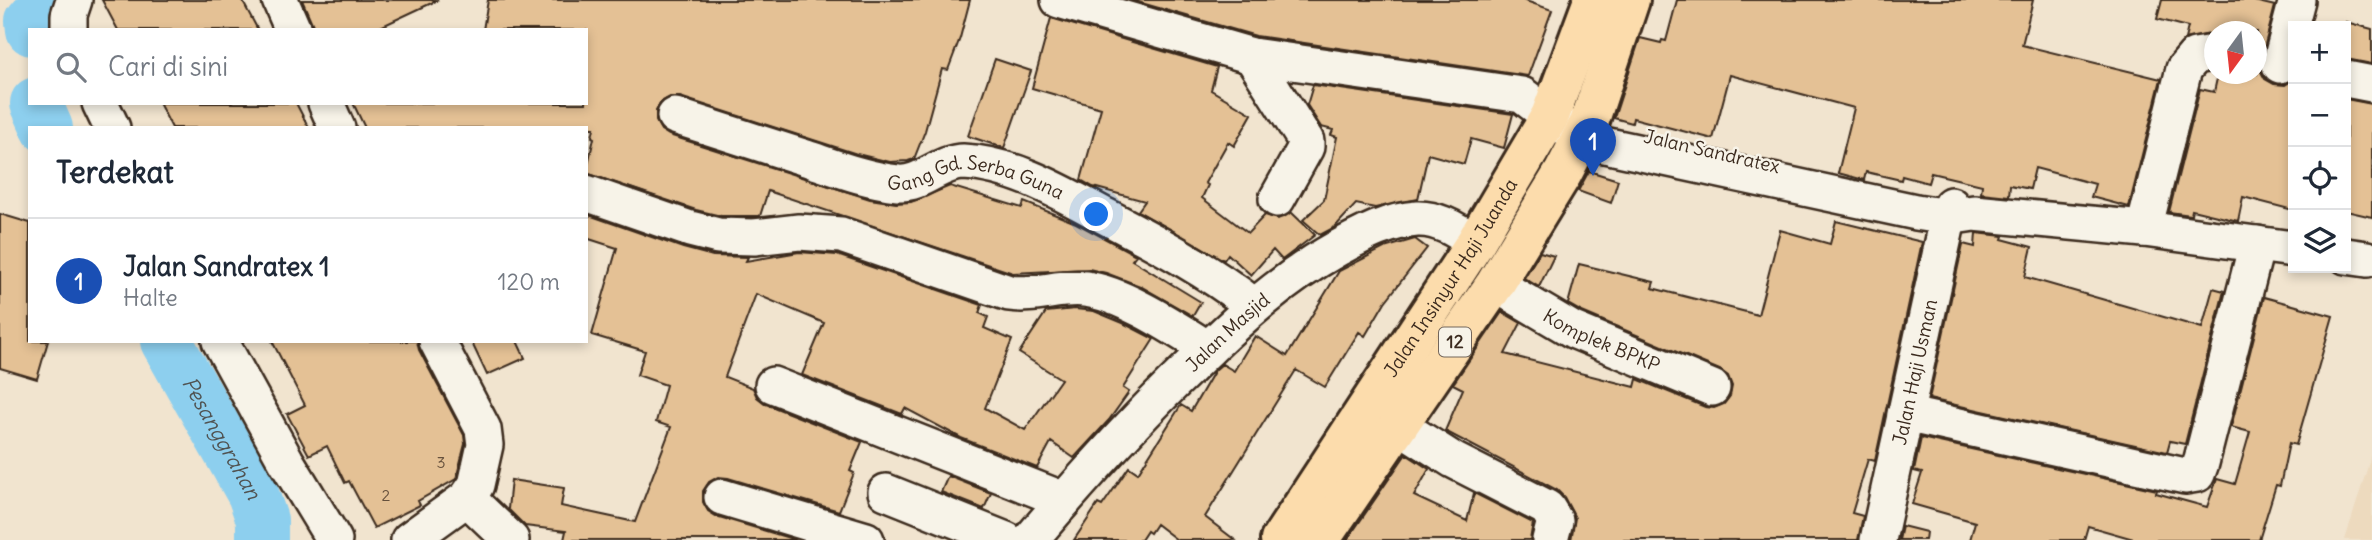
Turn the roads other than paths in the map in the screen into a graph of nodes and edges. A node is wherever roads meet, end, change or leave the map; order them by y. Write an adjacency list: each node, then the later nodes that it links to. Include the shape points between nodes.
1 (74, 0): 7 (street)
2 (280, 0): 8 (street)
3 (1059, 0): 10 (street, Jalan Sandratex)
4 (1593, 0): 17 (highway, Jalan Insinyur Haji Juanda / 12)
5 (1630, 0): 20 (highway, Jalan Insinyur Haji Juanda / 12)
6 (2297, 0): 11 (street)
7 (69, 28)
8 (292, 28)
9 (2204, 54): 24 (street, via 2195,56 2184,69)
10 (1252, 57): 17 (street, Jalan Sandratex, via 1522,95); 22 (street, via 1306,141)
11 (2277, 65)
12 (2351, 80): 13 (street)
13 (2372, 84)
14 (101, 105): 18 (street)
15 (327, 105): 19 (street)
16 (675, 116): 29 (street, Gang Gd. Serba Guna, via 849,172 898,183 961,162 1007,170 1164,246)
17 (1550, 116): 20 (street, Jalan Sandratex); 25 (highway, Jalan Insinyur Haji Juanda / 12)
18 (111, 126)
19 (336, 126)
20 (1585, 131): 23 (street, Jalan Sandratex, via 1916,212); 28 (highway, Jalan Insinyur Haji Juanda / 12)
21 (588, 194): 32 (street, via 718,236 841,235 1009,293 1068,288 1098,291 1152,314)
22 (1276, 199)
23 (1958, 211): 24 (street, Jalan Sandratex); 35 (street, Jalan Haji Usman)
24 (2144, 229): 26 (street, Jalan Sandratex)
25 (1475, 243): 29 (street, Jalan Masjid, via 1459,230 1432,220 1384,225 1307,266); 47 (highway, Jalan Insinyur Haji Juanda / 12)
26 (2257, 244): 27 (street, Jalan Sandratex); 35 (street, via 2197,474 2185,477)
27 (2288, 248)
28 (1495, 284): 34 (street, Komplek BPKP, via 1573,330); 36 (highway, Jalan Insinyur Haji Juanda / 12)
29 (1254, 306): 32 (street, Jalan Masjid)
30 (221, 343): 41 (street)
31 (438, 343): 39 (street, via 484,429 480,472)
32 (1208, 349): 40 (street, Jalan Masjid)
33 (773, 385): 40 (street)
34 (1712, 388)
35 (1905, 414): 50 (street, Jalan Haji Usman)
36 (1398, 425): 48 (highway, Jalan Insinyur Haji Juanda / 12); 49 (street, via 1452,460 1547,508 1555,521)
37 (886, 492): 45 (street)
38 (722, 497): 44 (street)
39 (467, 498): 42 (street); 43 (street)
40 (1064, 500): 46 (street, Jalan Masjid)
41 (334, 540)
42 (410, 540)
43 (512, 540)
44 (866, 540)
45 (1006, 540)
46 (1030, 540)
47 (1280, 540)
48 (1320, 540)
49 (1550, 540)
50 (1878, 540)

